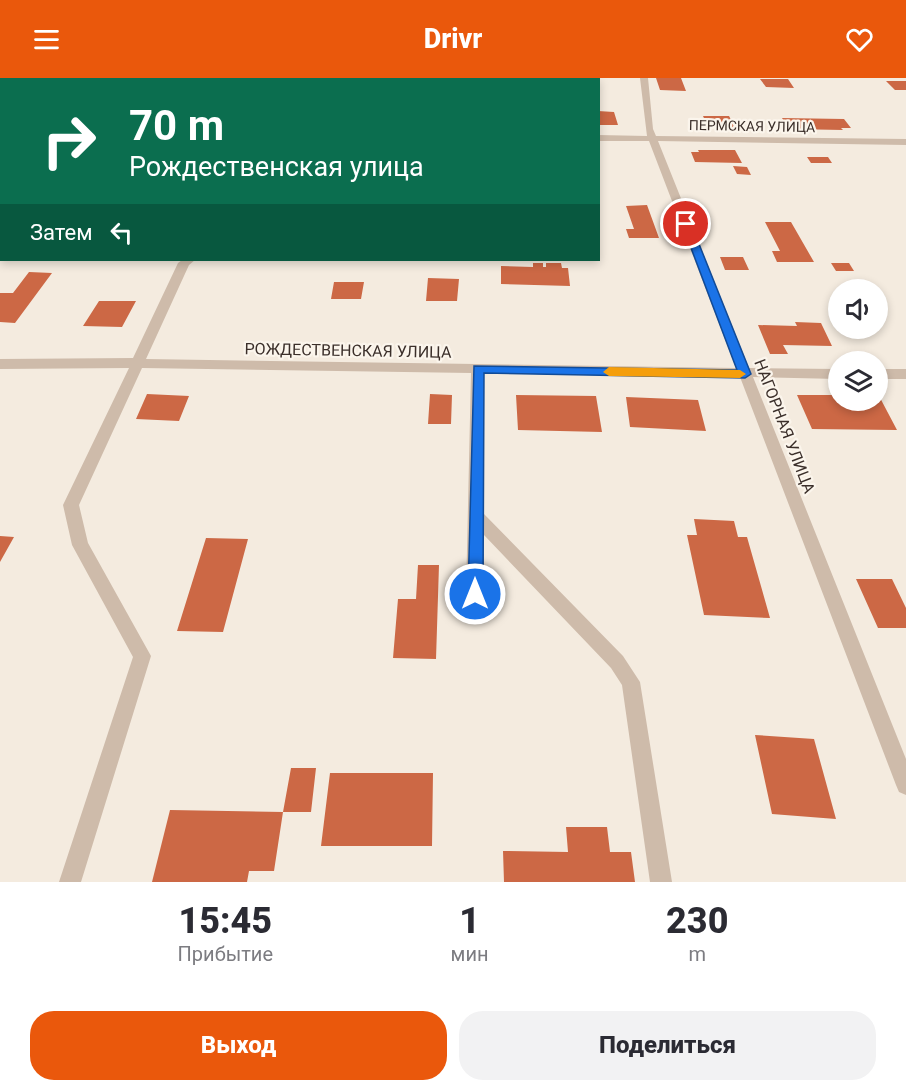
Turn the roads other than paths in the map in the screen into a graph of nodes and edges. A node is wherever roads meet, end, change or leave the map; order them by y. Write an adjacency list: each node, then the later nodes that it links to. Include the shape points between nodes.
1 (644, 78): 3 (street, НАГОРНАЯ УЛИЦА)
2 (600, 138): 3 (street, ПЕРМСКАЯ УЛИЦА)
3 (653, 138): 4 (street, ПЕРМСКАЯ УЛИЦА); 9 (street, НАГОРНАЯ УЛИЦА)
4 (906, 142)
5 (188, 261): 6 (street)
6 (135, 363): 7 (street, РОЖДЕСТВЕНСКАЯ УЛИЦА); 8 (street, РОЖДЕСТВЕНСКАЯ УЛИЦА); 16 (street, via 71,505 80,545 142,656)
7 (0, 364)
8 (478, 369): 9 (street, РОЖДЕСТВЕНСКАЯ УЛИЦА); 13 (street)
9 (745, 374): 10 (street, РОЖДЕСТВЕНСКАЯ УЛИЦА); 15 (street, НАГОРНАЯ УЛИЦА)
10 (828, 374)
11 (888, 374): 12 (street)
12 (906, 374)
13 (476, 516): 14 (street); 17 (street, via 631,682)
14 (475, 594)
15 (906, 785)
16 (70, 882)
17 (661, 882)

